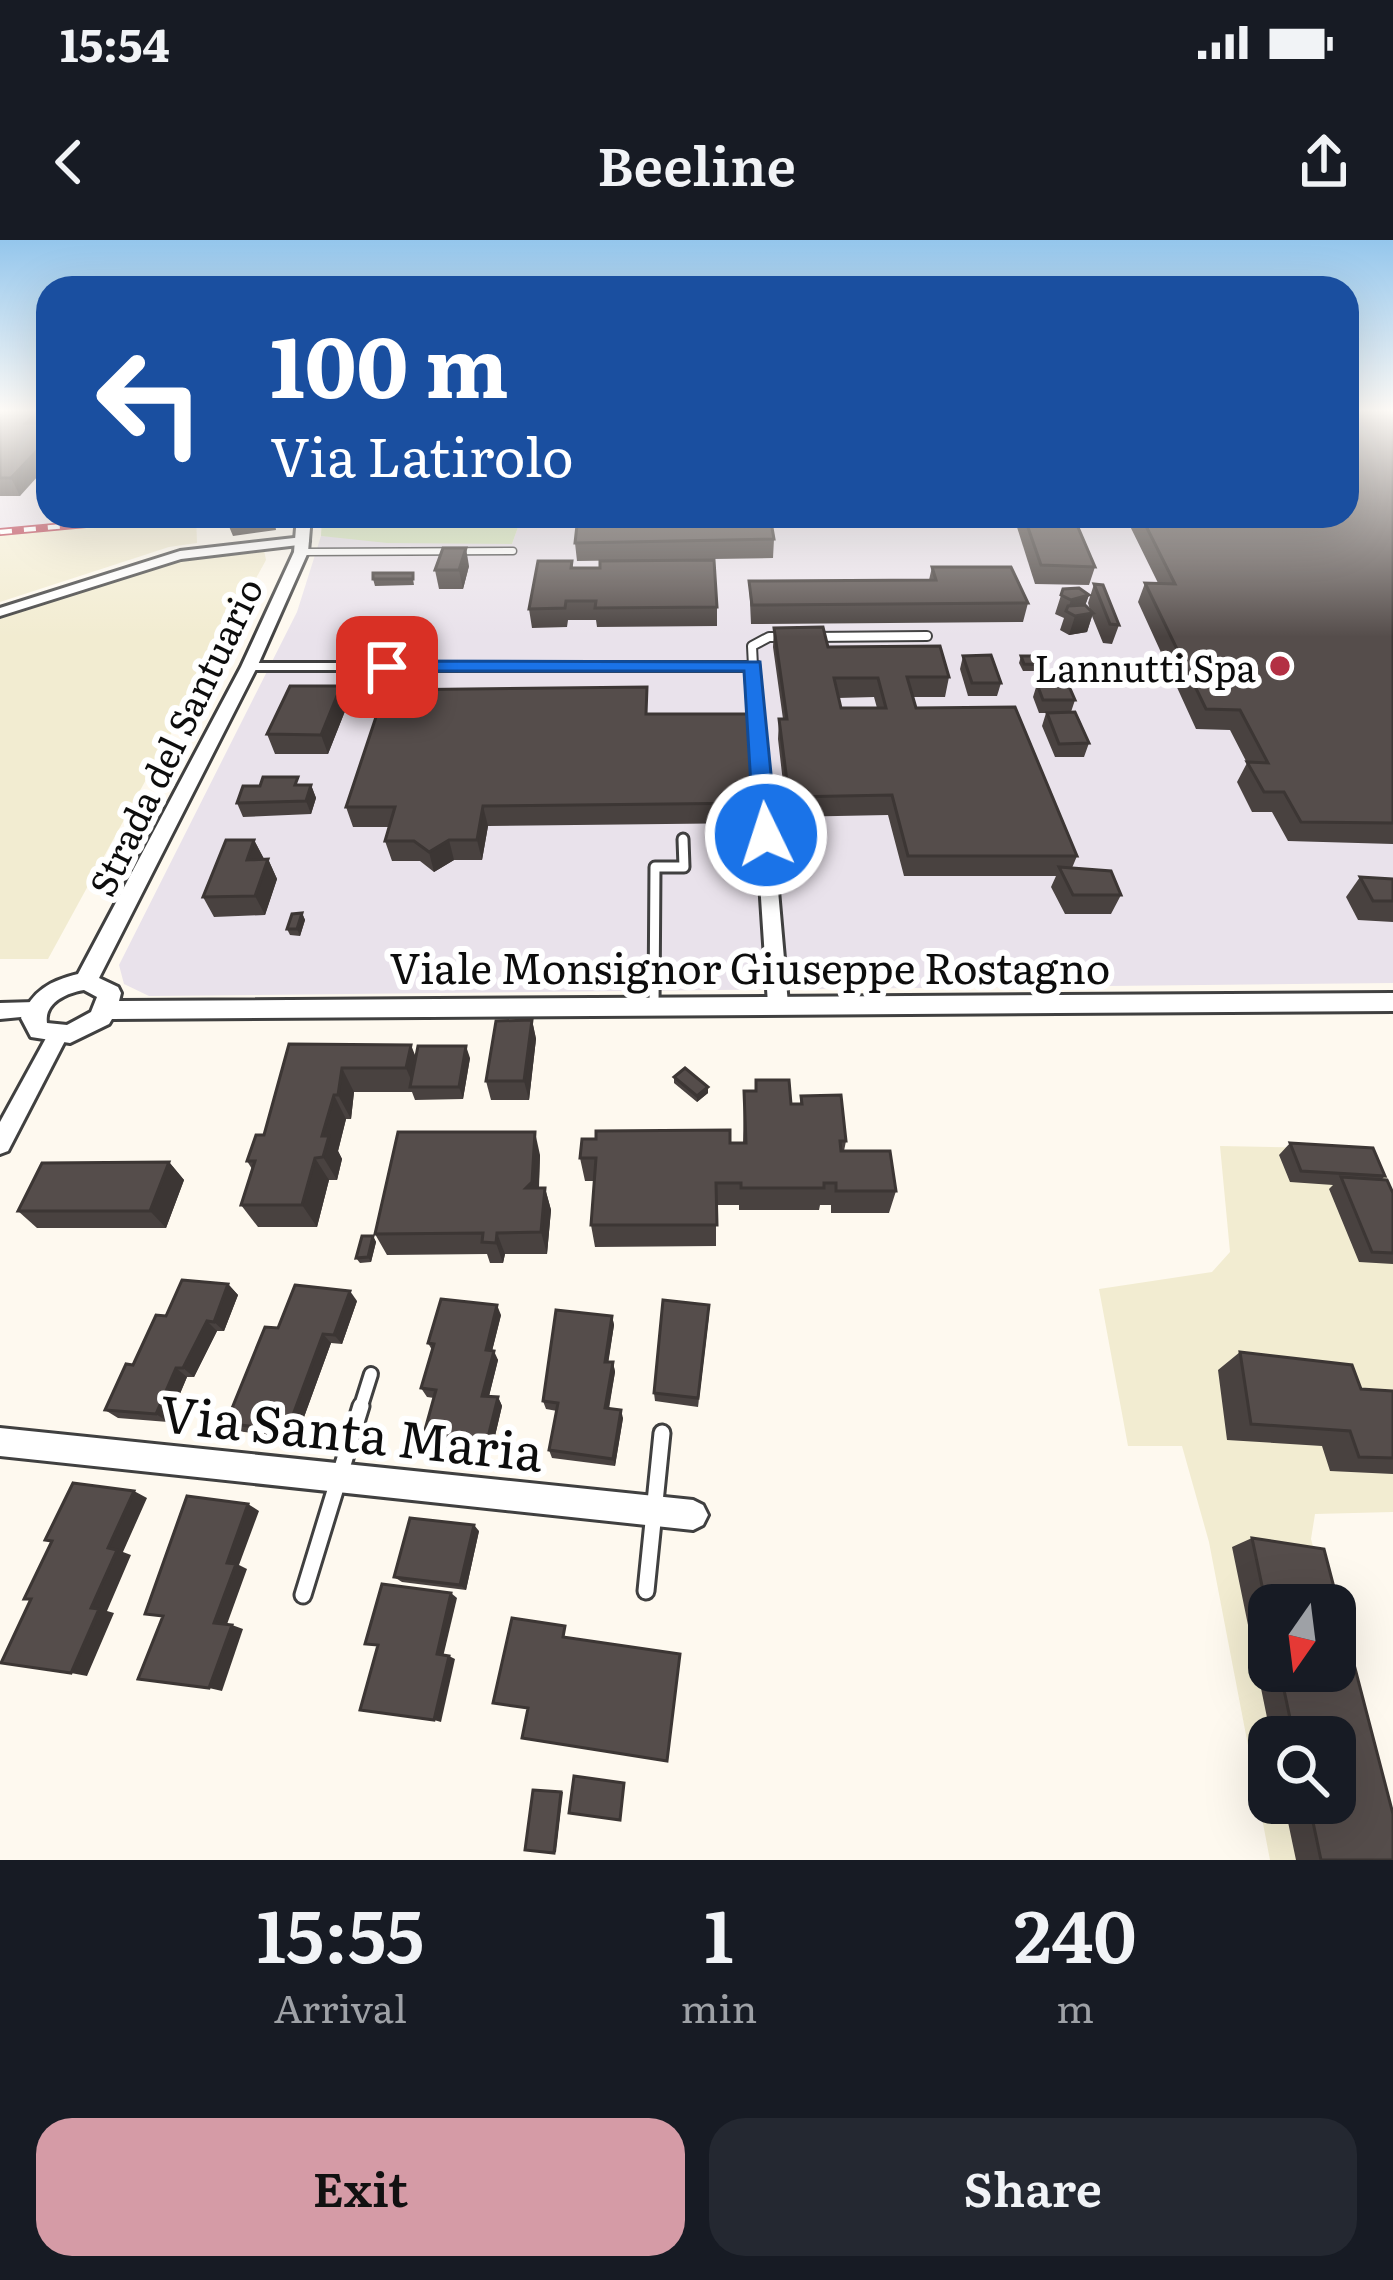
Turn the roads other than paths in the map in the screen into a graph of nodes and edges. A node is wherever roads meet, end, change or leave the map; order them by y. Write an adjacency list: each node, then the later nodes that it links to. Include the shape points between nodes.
1 (303, 528): 2 (street, Strada del Santuario)
2 (302, 547): 3 (lane); 4 (street, via 180,555); 7 (street, Strada del Santuario)
3 (513, 551)
4 (0, 612)
5 (926, 636): 6 (lane, via 769,637 752,646)
6 (753, 666): 7 (street); 11 (street)
7 (250, 668): 9 (street, Strada del Santuario)
8 (683, 839): 12 (lane, via 684,867 655,867)
9 (86, 981): 13 (street, via 50,993); 14 (street, via 110,992)
10 (1393, 1003): 11 (street, Viale Monsignor Giuseppe Rostagno)
11 (778, 1004): 12 (street, Viale Monsignor Giuseppe Rostagno)
12 (654, 1005): 14 (street, Viale Monsignor Giuseppe Rostagno)
13 (35, 1010): 15 (street); 16 (street, via 39,1031)
14 (107, 1010): 16 (street)
15 (0, 1011)
16 (58, 1035): 17 (street)
17 (0, 1144)
18 (371, 1374): 21 (lane)
19 (662, 1432): 22 (lane)
20 (0, 1442): 21 (street, Via Santa Maria)
21 (339, 1476): 22 (street, Via Santa Maria); 25 (lane)
22 (654, 1510): 23 (street, Via Santa Maria); 24 (lane)
23 (693, 1515)
24 (646, 1591)
25 (302, 1595)

